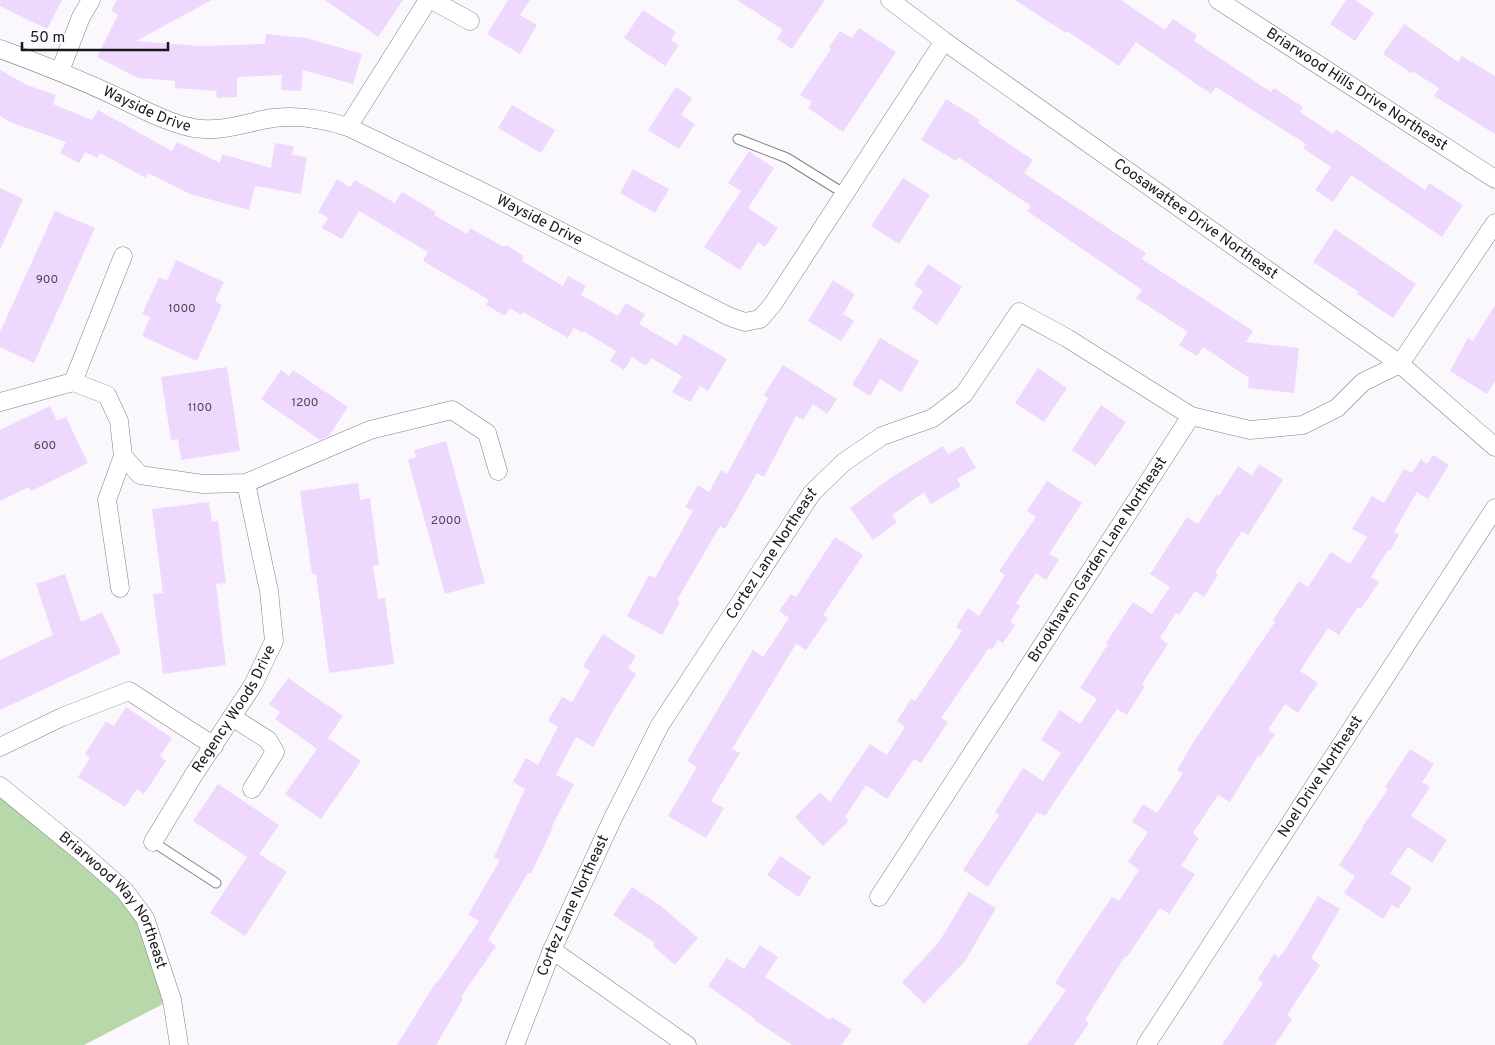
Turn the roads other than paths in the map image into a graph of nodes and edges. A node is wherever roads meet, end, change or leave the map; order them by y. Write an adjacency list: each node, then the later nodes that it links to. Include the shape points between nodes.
1 (91, 0): 8 (street)
2 (430, 0): 5 (street); 9 (street)
3 (890, 0): 6 (street, Coosawattee Drive Northeast)
4 (1218, 0): 11 (street, Briarwood Hills Drive Northeast)
5 (470, 21)
6 (944, 41): 12 (street, Wayside Drive); 15 (street, Coosawattee Drive Northeast)
7 (0, 49): 8 (street, Wayside Drive)
8 (60, 71): 9 (street, Wayside Drive, via 194,128 221,129 294,117 327,120)
9 (348, 127): 12 (street, Wayside Drive, via 745,322 760,320 773,304)
10 (738, 139): 12 (lane, via 787,158)
11 (1495, 179)
12 (845, 194)
13 (1495, 222): 15 (street)
14 (123, 256): 16 (street)
15 (1400, 364): 18 (street, via 1363,382 1337,408 1303,425 1250,430); 19 (street, Coosawattee Drive Northeast)
16 (73, 382): 17 (street); 20 (street, via 107,395 119,421)
17 (0, 402)
18 (1190, 416): 32 (street, Brookhaven Garden Lane Northeast); 33 (street, Cortez Lane Northeast, via 1067,338 1019,312 964,394 933,418 882,436 844,462 812,493 660,725)
19 (1495, 448)
20 (123, 456): 22 (street, via 140,475 202,484); 24 (street, via 107,500)
21 (498, 471): 22 (street, via 487,433 452,410 370,430)
22 (246, 484): 25 (street, Regency Woods Drive, via 269,591 274,641 254,686)
23 (1495, 508): 37 (street, Noel Drive Northeast)
24 (120, 588)
25 (232, 717): 26 (street, Regency Woods Drive); 29 (street, via 268,740 275,752)
26 (214, 746): 27 (street, via 129,691 62,717); 30 (street, Regency Woods Drive)
27 (0, 747)
28 (0, 786): 34 (street, Briarwood Way Northeast, via 124,890 145,918 172,1000)
29 (252, 789)
30 (153, 842): 31 (lane)
31 (216, 883)
32 (879, 897)
33 (552, 950): 35 (street, Cortez Lane Northeast); 36 (street)
34 (179, 1045)
35 (515, 1045)
36 (687, 1045)
37 (1146, 1045)

